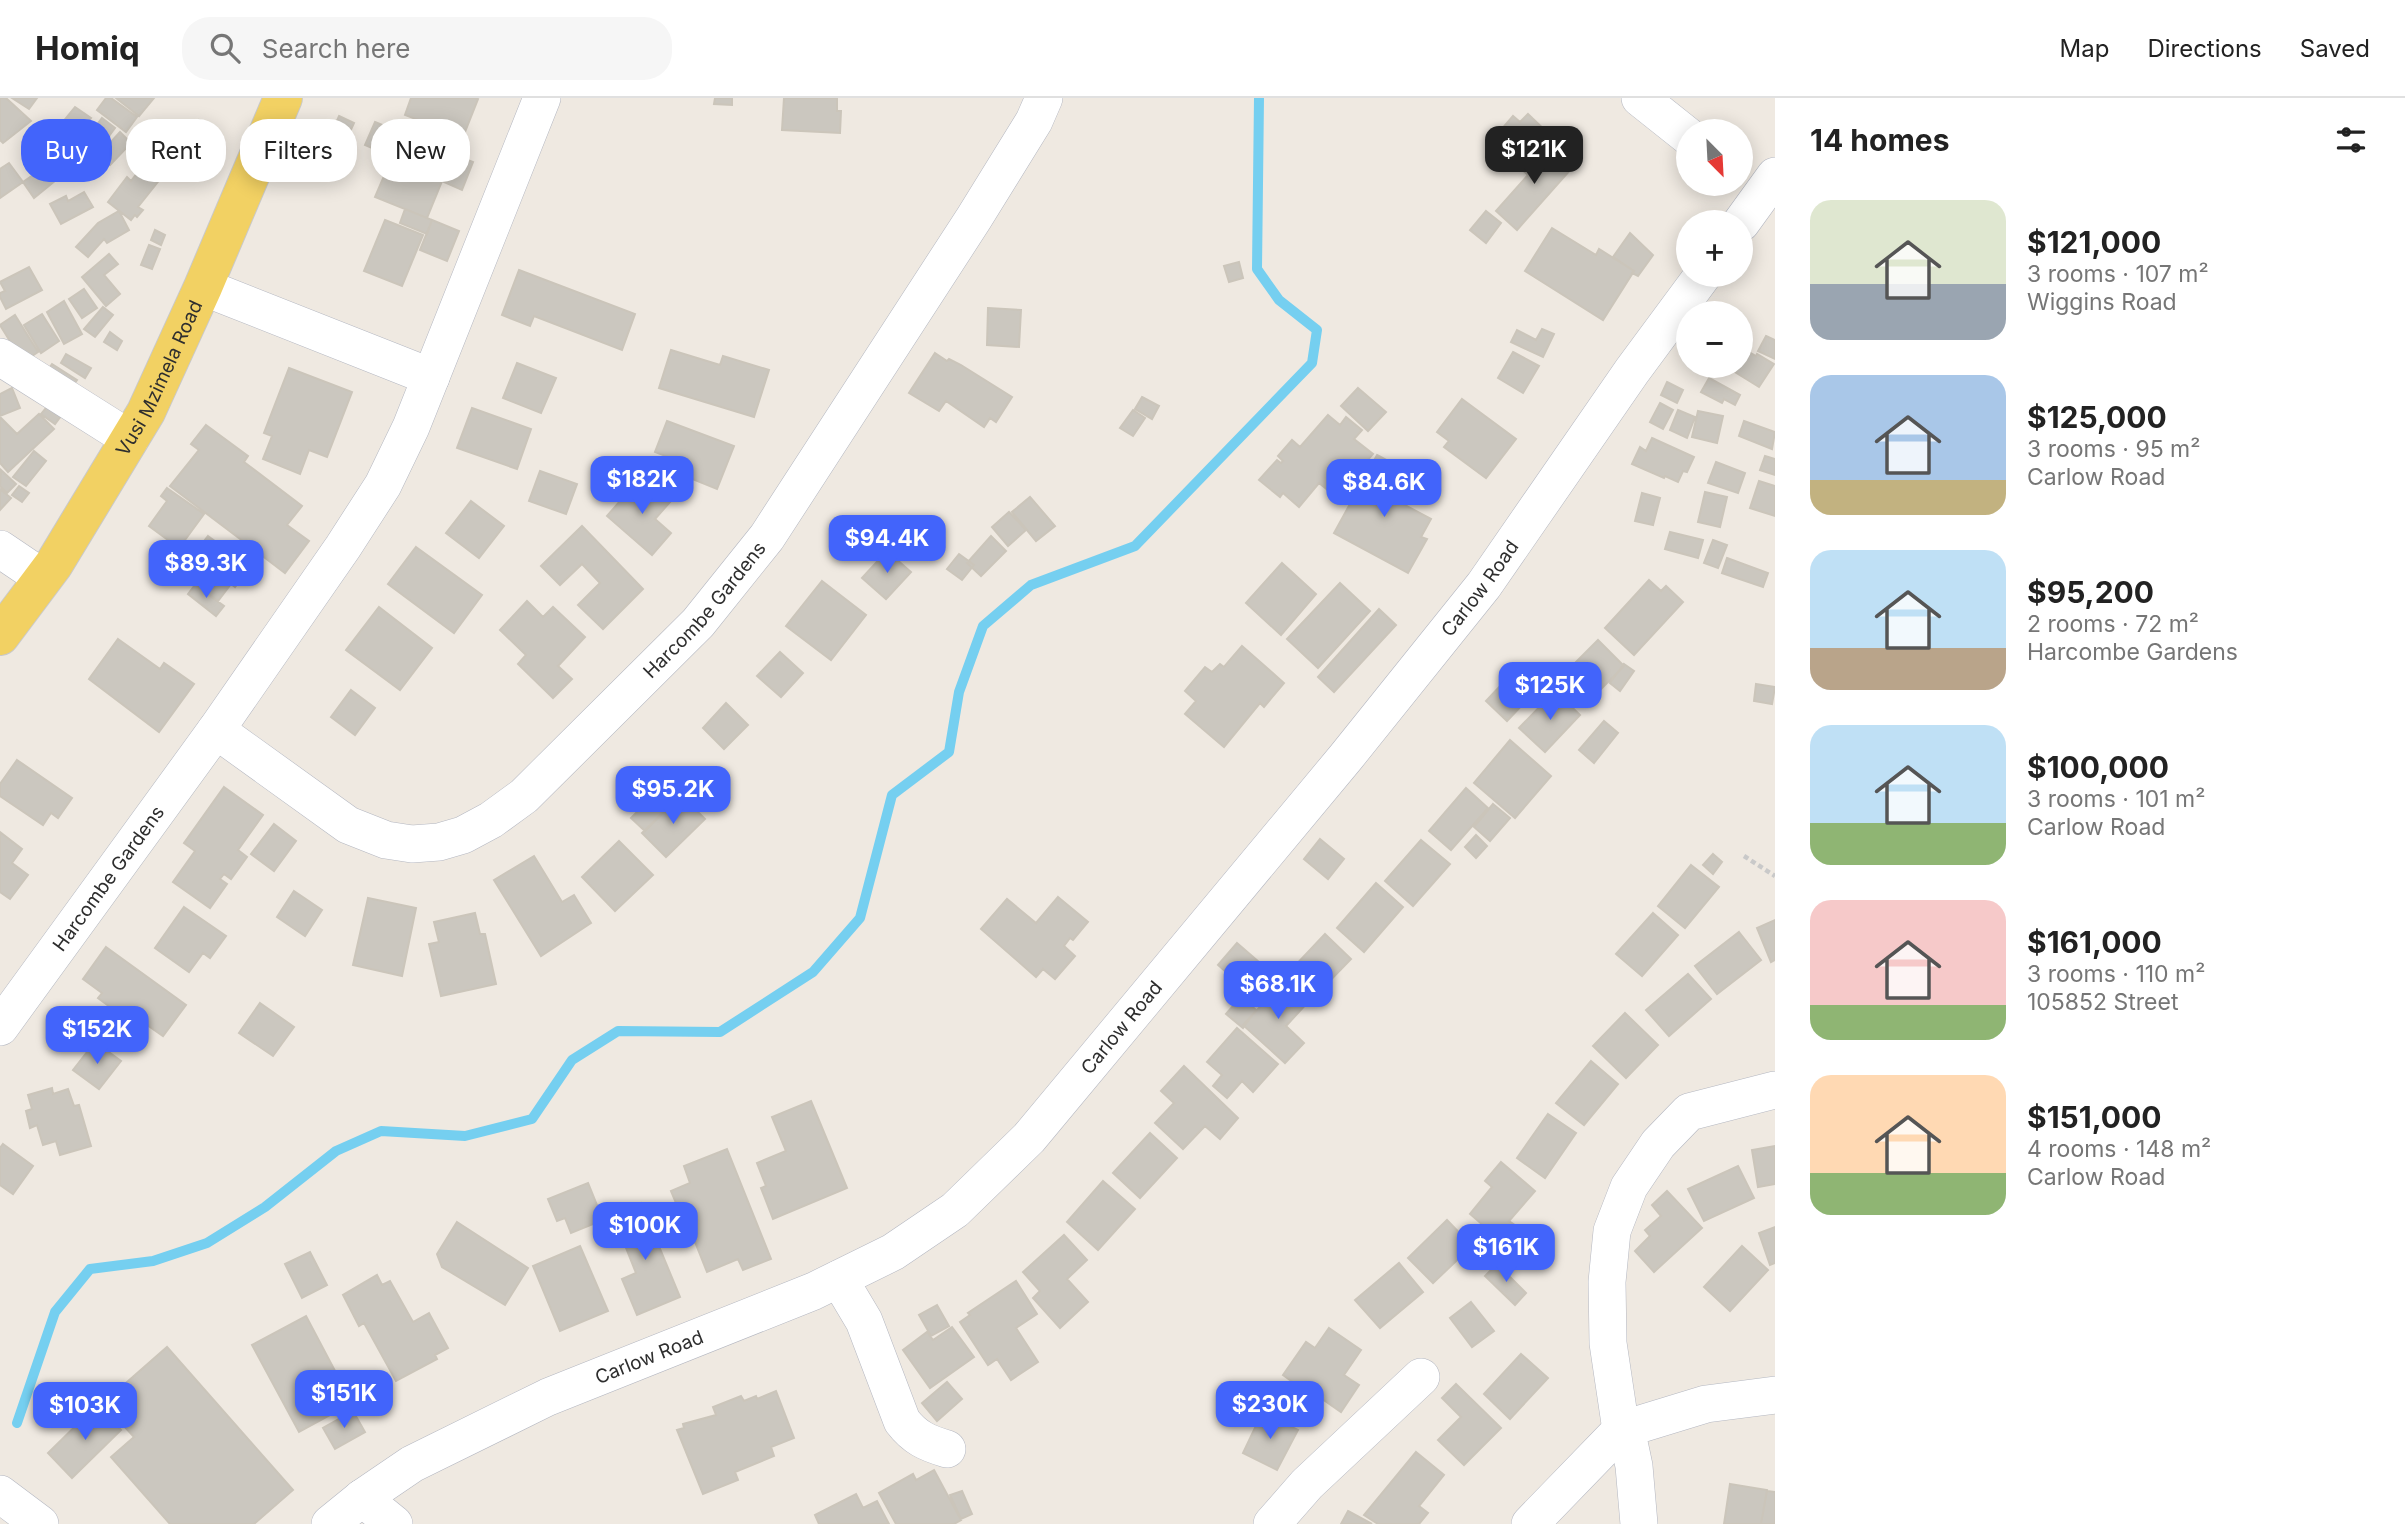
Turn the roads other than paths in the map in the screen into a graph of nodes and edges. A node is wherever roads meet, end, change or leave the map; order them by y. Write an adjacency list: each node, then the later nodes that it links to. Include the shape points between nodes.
1 (283, 98): 9 (main road, Vusi Mzimela Road)
2 (542, 98): 11 (street, Harcombe Gardens)
3 (1044, 98): 16 (street, Harcombe Gardens, via 981,207 767,537 698,623 524,796 463,835 412,844 386,840 348,825)
4 (1640, 98): 5 (street)
5 (1676, 127)
6 (1764, 187): 7 (street)
7 (1749, 210)
8 (1694, 287): 19 (street, Carlow Road, via 1484,585 1029,1138 955,1210 893,1252)
9 (204, 288): 11 (street); 12 (main road, Vusi Mzimela Road)
10 (0, 357): 12 (street)
11 (430, 377): 16 (street, Harcombe Gardens, via 383,485)
12 (130, 439): 14 (main road, Vusi Mzimela Road)
13 (0, 549): 14 (street)
14 (43, 578): 15 (main road, Vusi Mzimela Road)
15 (0, 636)
16 (216, 730): 17 (street, Harcombe Gardens)
17 (0, 1027)
18 (1775, 1090): 22 (street, via 1689,1112 1658,1144 1629,1187 1612,1231 1607,1282 1608,1342)
19 (839, 1279): 23 (street, via 864,1321 902,1421 912,1435); 25 (street, Carlow Road, via 548,1397 412,1464)
20 (1420, 1377): 29 (street, via 1307,1484)
21 (1775, 1395): 22 (street, via 1706,1404)
22 (1621, 1430): 30 (street); 31 (street, via 1634,1466)
23 (947, 1449)
24 (0, 1494): 26 (street)
25 (362, 1498): 27 (street, Carlow Road); 28 (street)
26 (40, 1524)
27 (330, 1524)
28 (394, 1524)
29 (1272, 1524)
30 (1530, 1524)
31 (1639, 1524)

